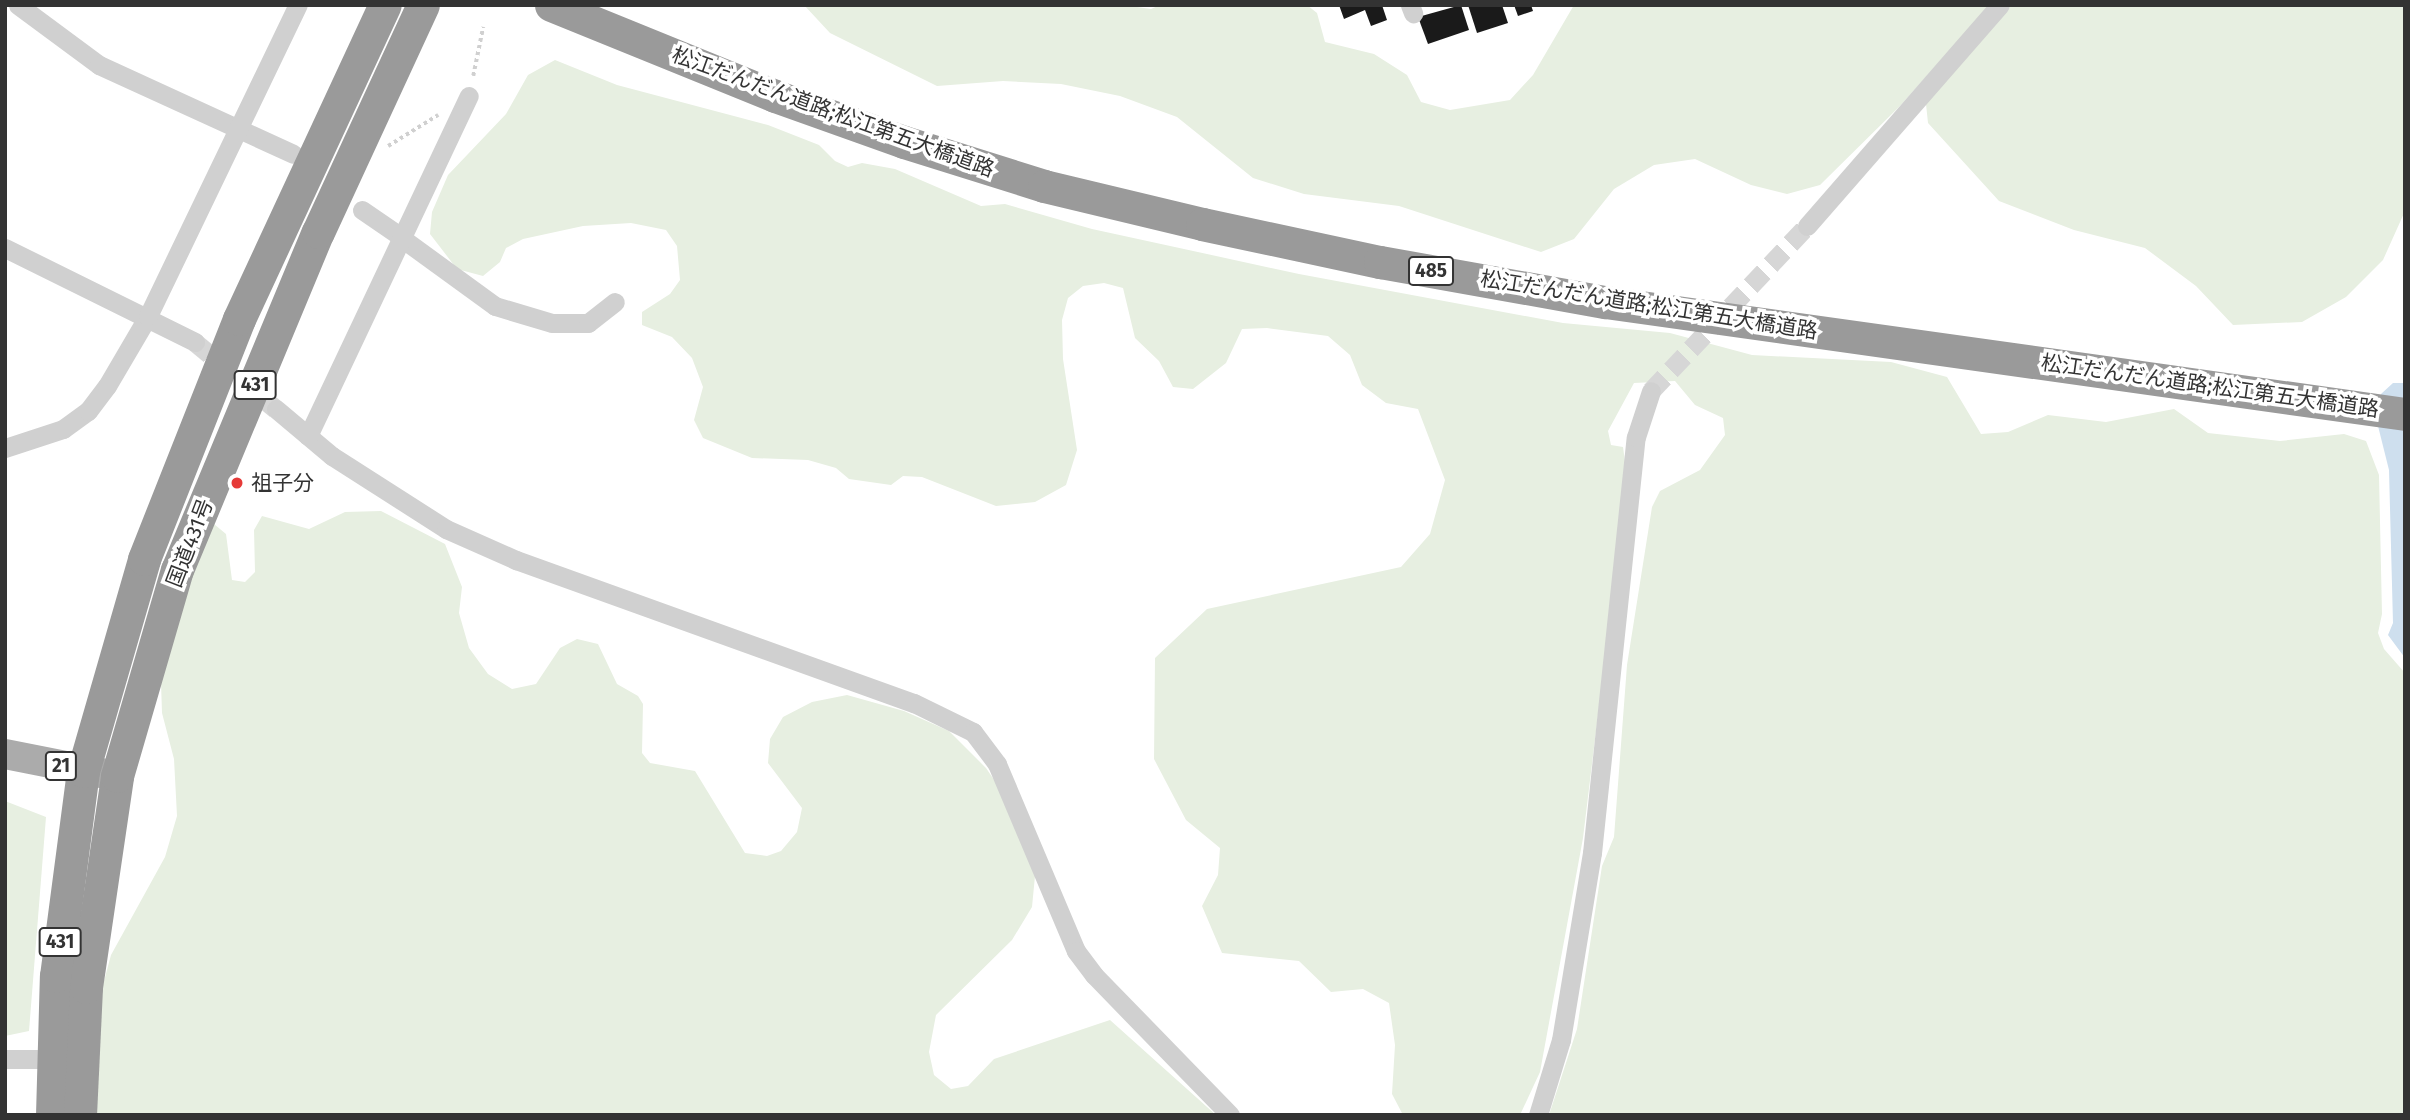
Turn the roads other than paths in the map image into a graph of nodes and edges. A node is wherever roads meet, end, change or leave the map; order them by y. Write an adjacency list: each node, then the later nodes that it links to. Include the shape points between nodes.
1 (18, 5): 8 (street, via 99,65)
2 (298, 5): 8 (street)
3 (385, 5): 22 (highway, 国道431号 / 431, via 197,418 144,559)
4 (424, 5): 23 (highway, 国道431号 / 431, via 318,232 177,570)
5 (551, 5): 18 (highway, 松江だんだん道路;松江第五大橋道路 / 485, via 904,142 1044,186 1202,224 1605,302)
6 (2000, 5): 11 (street)
7 (468, 96): 19 (street)
8 (238, 125): 9 (street); 14 (street)
9 (293, 154)
10 (362, 210): 13 (street, via 495,306 552,323 588,323)
11 (1807, 226)
12 (5, 248): 14 (street)
13 (615, 302)
14 (148, 316): 15 (street); 20 (street, via 88,411 63,429)
15 (195, 342)
16 (1651, 391): 29 (street, via 1636,437 1592,853 1561,1040)
17 (276, 409): 19 (street)
18 (2405, 414)
19 (308, 436): 28 (street, via 446,529 516,560 914,704 973,732 997,764 1076,951)
20 (5, 448)
21 (5, 754): 22 (main road, 21)
22 (83, 771): 23 (main road, 21); 25 (highway, 国道431号 / 431, via 63,906)
23 (117, 776): 27 (highway, 国道431号 / 431, via 86,987)
24 (5, 1059): 25 (street)
25 (51, 1059): 26 (highway, 国道431号 / 431)
26 (52, 1115)
27 (80, 1115)
28 (1230, 1115)
29 (1538, 1115)

